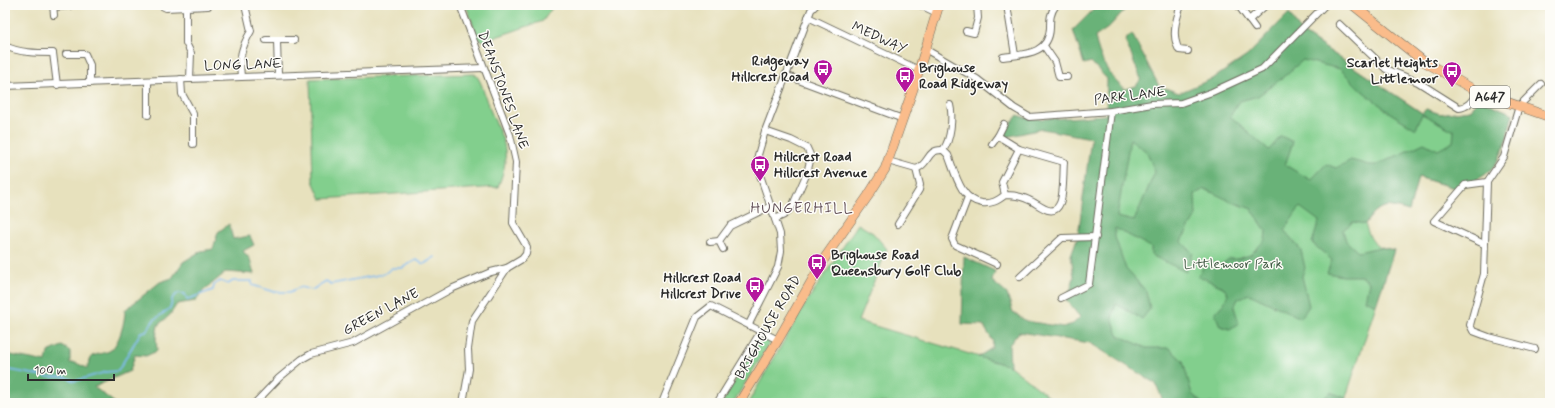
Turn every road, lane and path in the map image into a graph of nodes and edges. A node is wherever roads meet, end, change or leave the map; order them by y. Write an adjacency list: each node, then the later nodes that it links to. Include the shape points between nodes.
1 (160, 5): 17 (street, via 166,8)
2 (208, 5): 17 (street)
3 (245, 5): 39 (street, via 251,31 239,61)
4 (460, 5): 35 (street, DEANSTONES LANE)
5 (816, 5): 20 (street)
6 (920, 5): 18 (street)
7 (978, 5): 24 (street, via 974,33)
8 (1007, 5): 33 (street)
9 (1056, 5): 29 (street, via 1051,13 1050,32)
10 (1181, 5): 31 (street, via 1174,24 1176,45 1179,50)
11 (1238, 5): 21 (street)
12 (1266, 5): 21 (street)
13 (1325, 5): 51 (street, PARK LANE, via 1262,69 1181,103 1152,104)
14 (1353, 5): 48 (main road, A647, via 1423,60)
15 (53, 6): 16 (street); 19 (street)
16 (69, 6)
17 (186, 7): 42 (street, via 186,43 191,53)
18 (938, 9): 30 (main road, BRIGHOUSE ROAD)
19 (54, 15)
20 (808, 17): 36 (street, MEDWAY); 37 (street)
21 (1249, 20): 23 (street)
22 (1339, 24): 48 (street, via 1386,69 1418,82 1459,108 1469,104)
23 (1255, 28)
24 (966, 31)
25 (266, 40): 26 (street)
26 (277, 40): 27 (street); 38 (street)
27 (294, 40)
28 (5, 46): 45 (street, via 33,53 53,53)
29 (1044, 46): 33 (street, via 1033,53); 40 (street, via 1055,62 1059,77)
30 (925, 49): 36 (main road, BRIGHOUSE ROAD); 51 (street, PARK LANE, via 977,79 1014,108 1029,116)
31 (1188, 51)
32 (66, 54): 44 (street, via 85,54 90,65)
33 (1015, 55): 34 (street)
34 (1003, 57)
35 (483, 68): 38 (street, LONG LANE); 76 (street, DEANSTONES LANE, via 510,135 516,162 513,223 527,247 522,259)
36 (919, 70): 54 (main road, BRIGHOUSE ROAD)
37 (785, 75): 54 (street); 56 (street)
38 (278, 76): 39 (street, LONG LANE)
39 (241, 77): 42 (street, LONG LANE)
40 (1067, 77)
41 (181, 79): 42 (street, LONG LANE); 43 (street, LONG LANE); 58 (street, via 182,94 193,114)
42 (190, 79)
43 (148, 81): 44 (street, LONG LANE); 52 (street)
44 (90, 83): 45 (street, LONG LANE)
45 (57, 84): 47 (street, LONG LANE)
46 (1540, 84): 49 (street)
47 (5, 86)
48 (1478, 92): 49 (main road, A647)
49 (1519, 106): 53 (main road, A647); 64 (street, via 1504,157)
50 (952, 108): 61 (street, via 949,134)
51 (1111, 111): 70 (street)
52 (148, 115)
53 (1550, 117)
54 (903, 119): 62 (main road, BRIGHOUSE ROAD)
55 (1004, 124): 57 (street)
56 (765, 131): 67 (street, via 758,156 760,175); 68 (street, via 807,148 811,157 792,207)
57 (998, 136): 59 (street); 60 (street)
58 (193, 144)
59 (992, 144)
60 (1019, 149): 65 (street, via 1002,182); 65 (street, via 1064,162 1060,203 1050,211 1043,210 1030,200)
61 (943, 150): 63 (street, via 931,153); 66 (street, via 948,155 963,192)
62 (888, 161): 63 (street); 81 (main road, BRIGHOUSE ROAD, via 868,196 808,284)
63 (916, 170): 69 (street, via 919,190)
64 (1487, 182): 73 (street); 73 (street, via 1465,186 1434,221)
65 (1005, 195): 66 (street, via 991,203 972,201)
66 (968, 197): 75 (street, via 953,242)
67 (770, 206): 68 (street); 71 (street, via 730,226)
68 (775, 219): 79 (street, via 780,234 781,251 778,267)
69 (898, 224)
70 (1096, 237): 77 (street, via 1062,238); 78 (street, via 1089,284)
71 (719, 241): 72 (street); 74 (street)
72 (710, 242)
73 (1484, 244): 82 (street, via 1484,274 1470,325 1473,331 1489,337)
74 (723, 249)
75 (997, 264)
76 (507, 268): 83 (street, GREEN LANE, via 491,272 451,290 353,342 311,354 278,378); 84 (street, via 472,321 468,349 469,370)
77 (1020, 277)
78 (1061, 298)
79 (749, 324): 80 (street); 85 (street, via 711,306 697,317)
80 (760, 331): 81 (street); 86 (street)
81 (778, 340): 87 (main road, BRIGHOUSE ROAD)
82 (1535, 349)
83 (255, 403)
84 (463, 403)
85 (662, 403)
86 (717, 403)
87 (739, 403)

